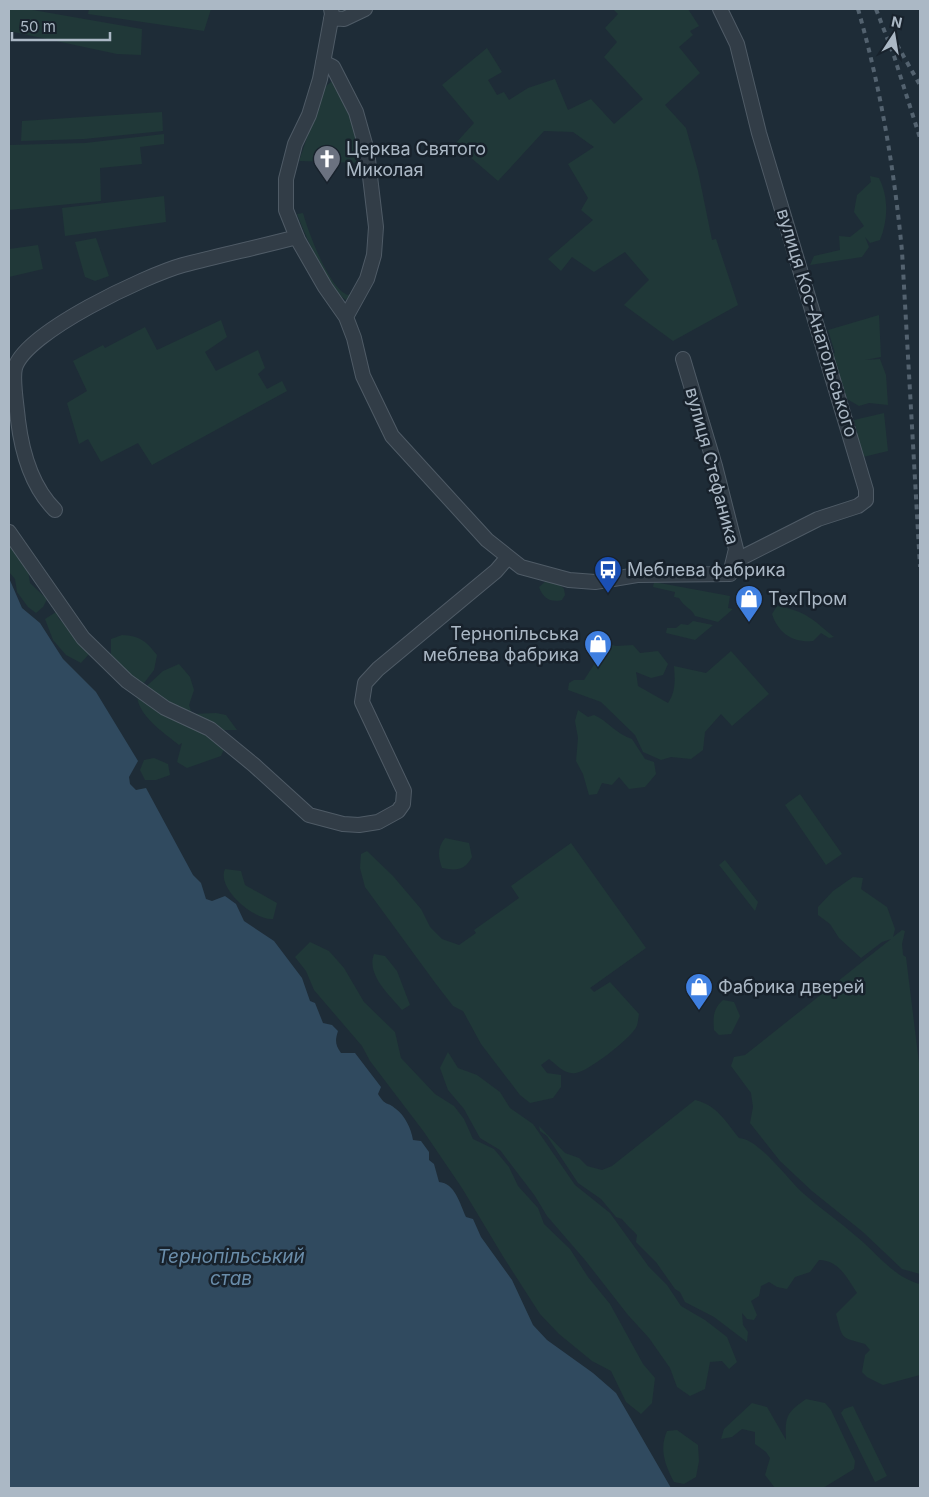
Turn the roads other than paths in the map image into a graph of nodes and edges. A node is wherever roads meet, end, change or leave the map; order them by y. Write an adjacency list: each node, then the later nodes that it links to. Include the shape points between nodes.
1 (365, 9): 3 (street, via 344,19)
2 (720, 9): 11 (street, вулиця Кос-Анатольського, via 737,44 759,133 866,490 866,500 858,506 818,519)
3 (331, 13): 4 (street)
4 (323, 62): 5 (street, via 286,178 286,210); 6 (street, via 333,67 356,112 367,151 376,227 374,255 367,279)
5 (297, 237): 6 (street); 8 (street, via 159,273 56,327 24,352 15,368 21,446 36,485)
6 (346, 317): 10 (street, via 363,376 392,436 486,540)
7 (683, 359): 11 (street, вулиця Стефаника, via 736,549)
8 (54, 510)
9 (9, 532): 10 (street, via 84,638 127,681 165,708 210,729 309,815 359,825 378,822 391,815 405,798 362,702 365,683 496,571)
10 (508, 557): 11 (street, via 521,567 539,573 595,582 637,575)
11 (733, 568)

